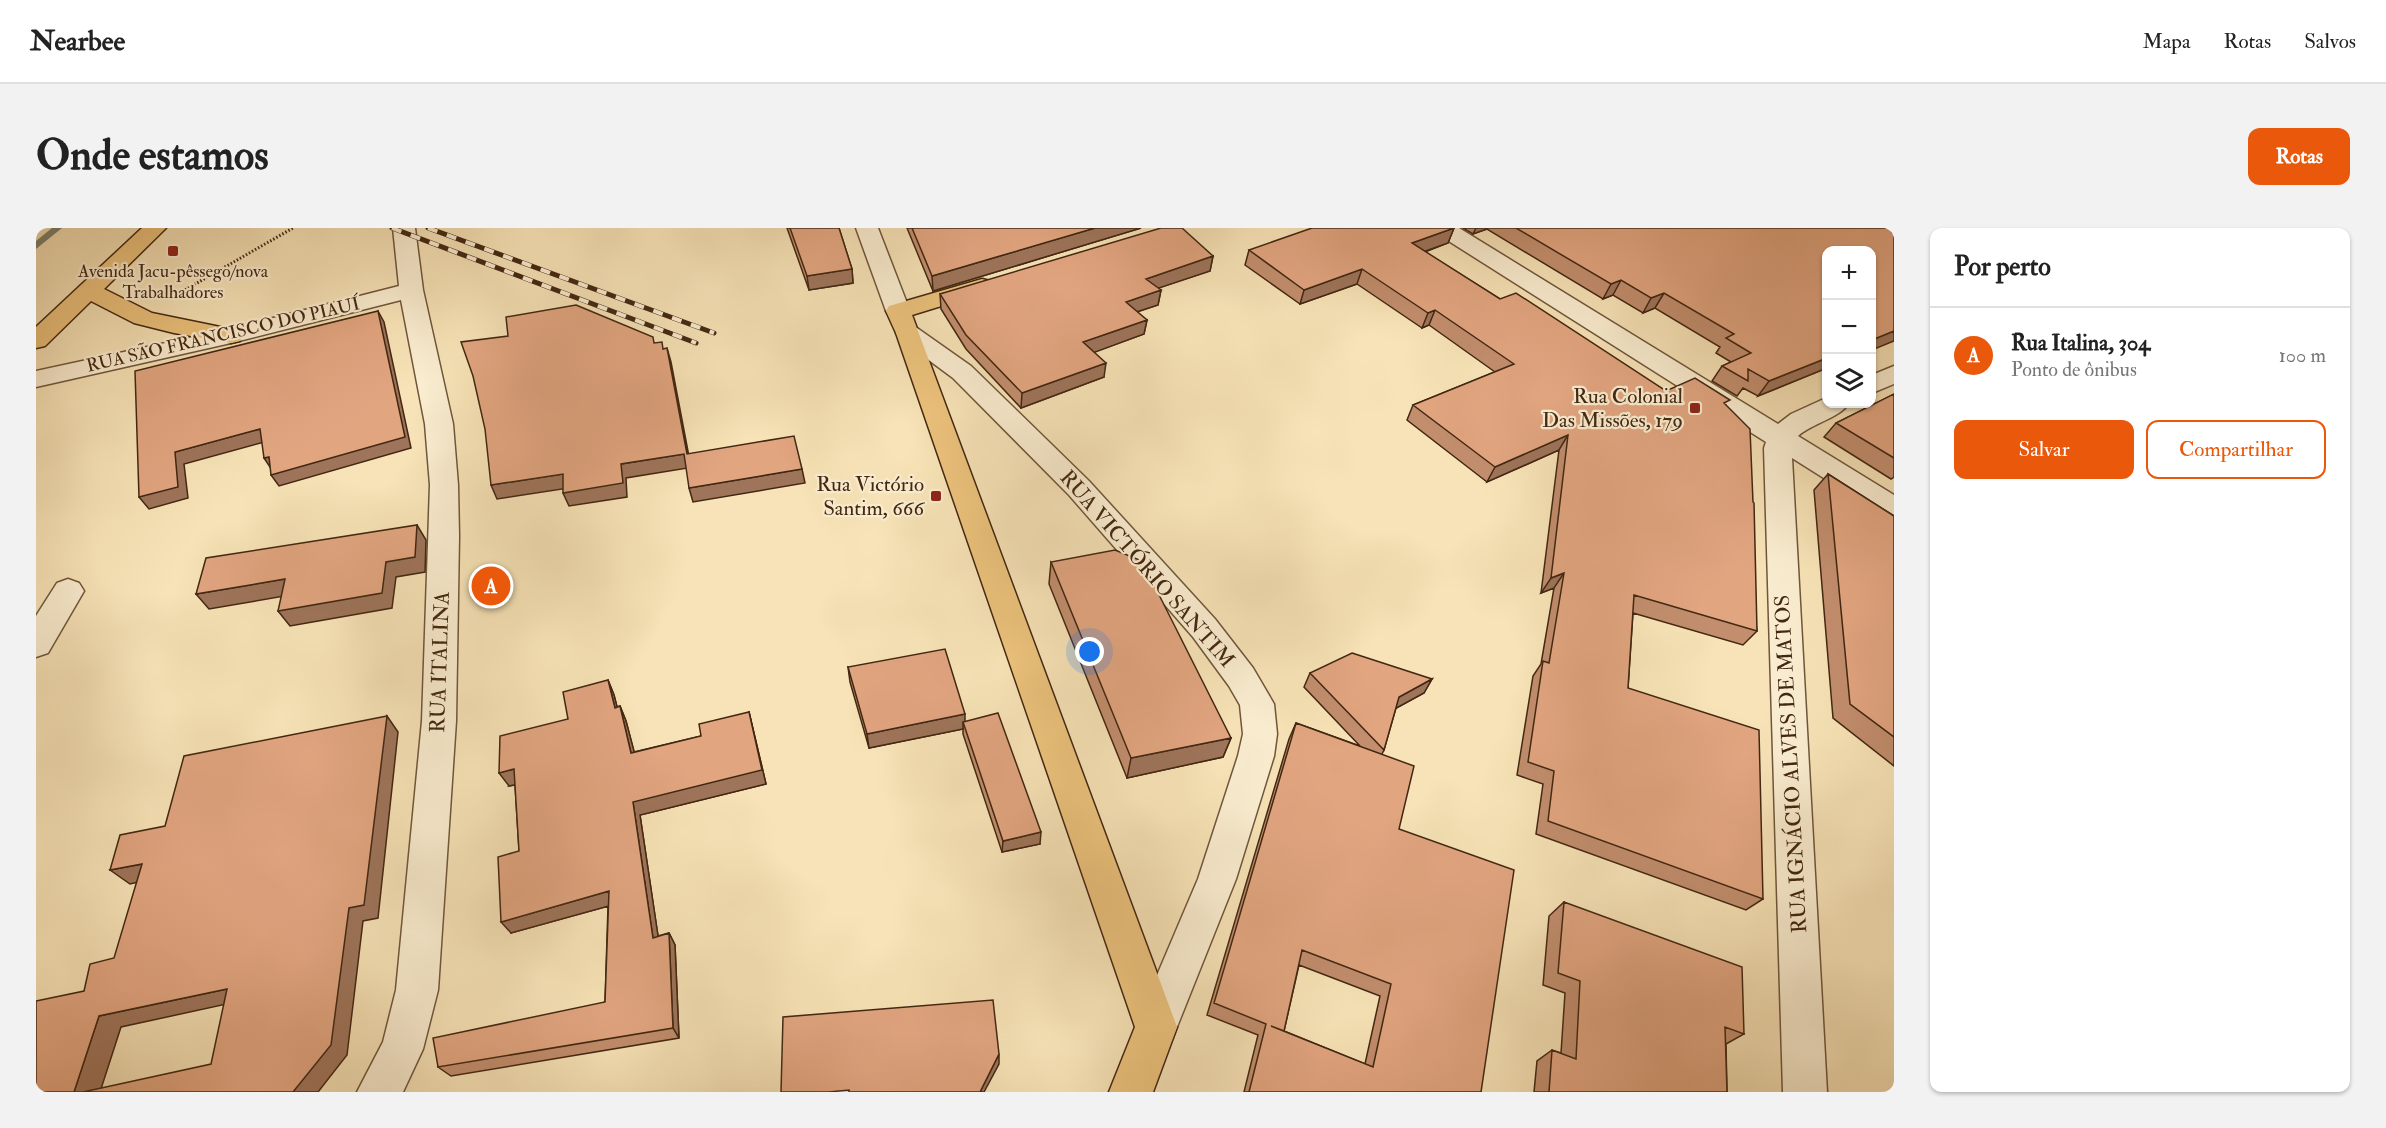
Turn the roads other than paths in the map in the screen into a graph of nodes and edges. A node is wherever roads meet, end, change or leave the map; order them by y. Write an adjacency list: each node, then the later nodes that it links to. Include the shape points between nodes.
1 (154, 228): 7 (main road)
2 (404, 228): 6 (street, RUA ITALINA)
3 (867, 228): 8 (street)
4 (1444, 228): 15 (street)
5 (1001, 280): 8 (main road)
6 (411, 290): 9 (street, RUA SÃO FRANCISCO DO PIAUÍ); 20 (street, RUA ITALINA, via 439,424 444,485 439,721 417,990 402,1049)
7 (89, 291): 9 (main road, via 142,318); 10 (main road)
8 (903, 322): 19 (main road); 19 (street, RUA VICTÓRIO SANTIM, via 962,372 1079,488 1204,628 1257,704 1260,734 1256,756 1232,835)
9 (231, 336): 12 (street, RUA SÃO FRANCISCO DO PIAUÍ)
10 (36, 341)
11 (1894, 374): 13 (street)
12 (36, 379)
13 (1876, 383)
14 (1827, 408): 15 (street)
15 (1780, 436): 16 (street); 22 (street, RUA IGNÁCIO ALVES DE MATOS, via 1778,464)
16 (1894, 509)
17 (68, 591): 18 (street)
18 (36, 644)
19 (1156, 1027): 21 (main road, RUA VICTÓRIO SANTIM)
20 (380, 1092)
21 (1131, 1092)
22 (1805, 1092)

